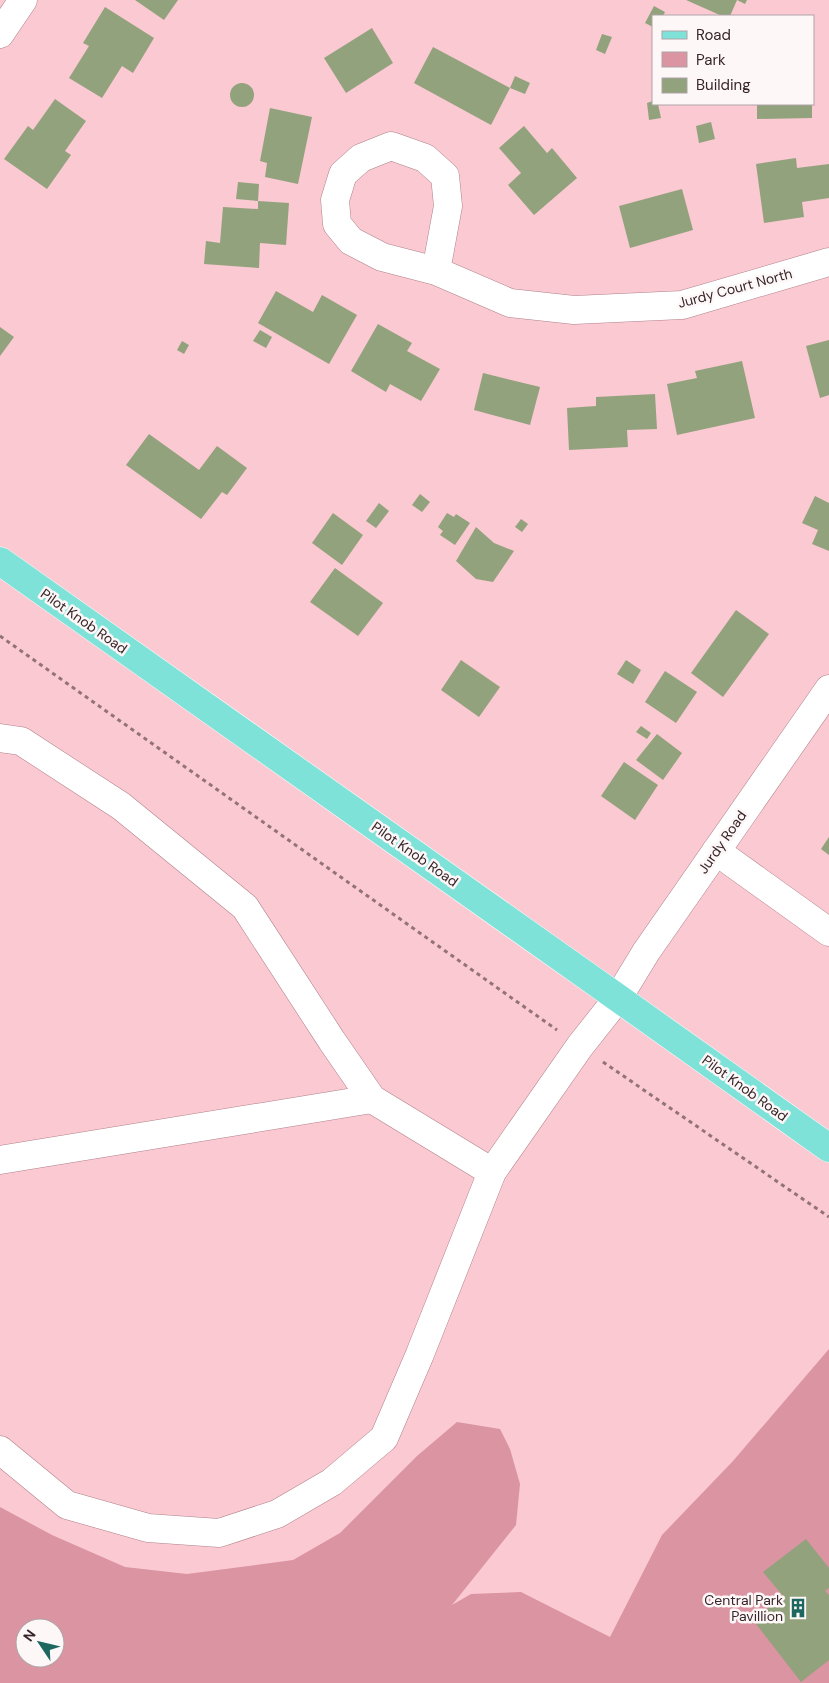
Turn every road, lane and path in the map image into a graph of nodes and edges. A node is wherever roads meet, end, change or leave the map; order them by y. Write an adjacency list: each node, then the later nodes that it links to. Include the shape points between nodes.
1 (24, 0): 2 (street)
2 (0, 34)
3 (829, 262): 4 (street, Jurdy Court North, via 682,305 574,310 510,303)
4 (436, 272): 4 (street, Jurdy Court North, via 448,206 445,176 425,158 391,146 362,158 343,174 335,200 337,224 351,241 382,257)
5 (0, 561): 11 (main road, Pilot Knob Road)
6 (0, 636): 12 (path)
7 (829, 689): 9 (street, Jurdy Road)
8 (0, 738): 13 (street, via 21,741 121,806 244,907)
9 (716, 851): 10 (street); 11 (street, Jurdy Road)
10 (829, 932)
11 (618, 998): 12 (street, Jurdy Road); 14 (main road, Pilot Knob Road)
12 (580, 1046): 16 (street, Jurdy Road); 17 (path)
13 (372, 1099): 15 (street); 16 (street)
14 (829, 1148)
15 (0, 1160)
16 (492, 1172): 18 (street, Jurdy Road, via 384,1438 332,1482 277,1514 219,1533 148,1528 67,1505)
17 (829, 1217)
18 (0, 1450)

